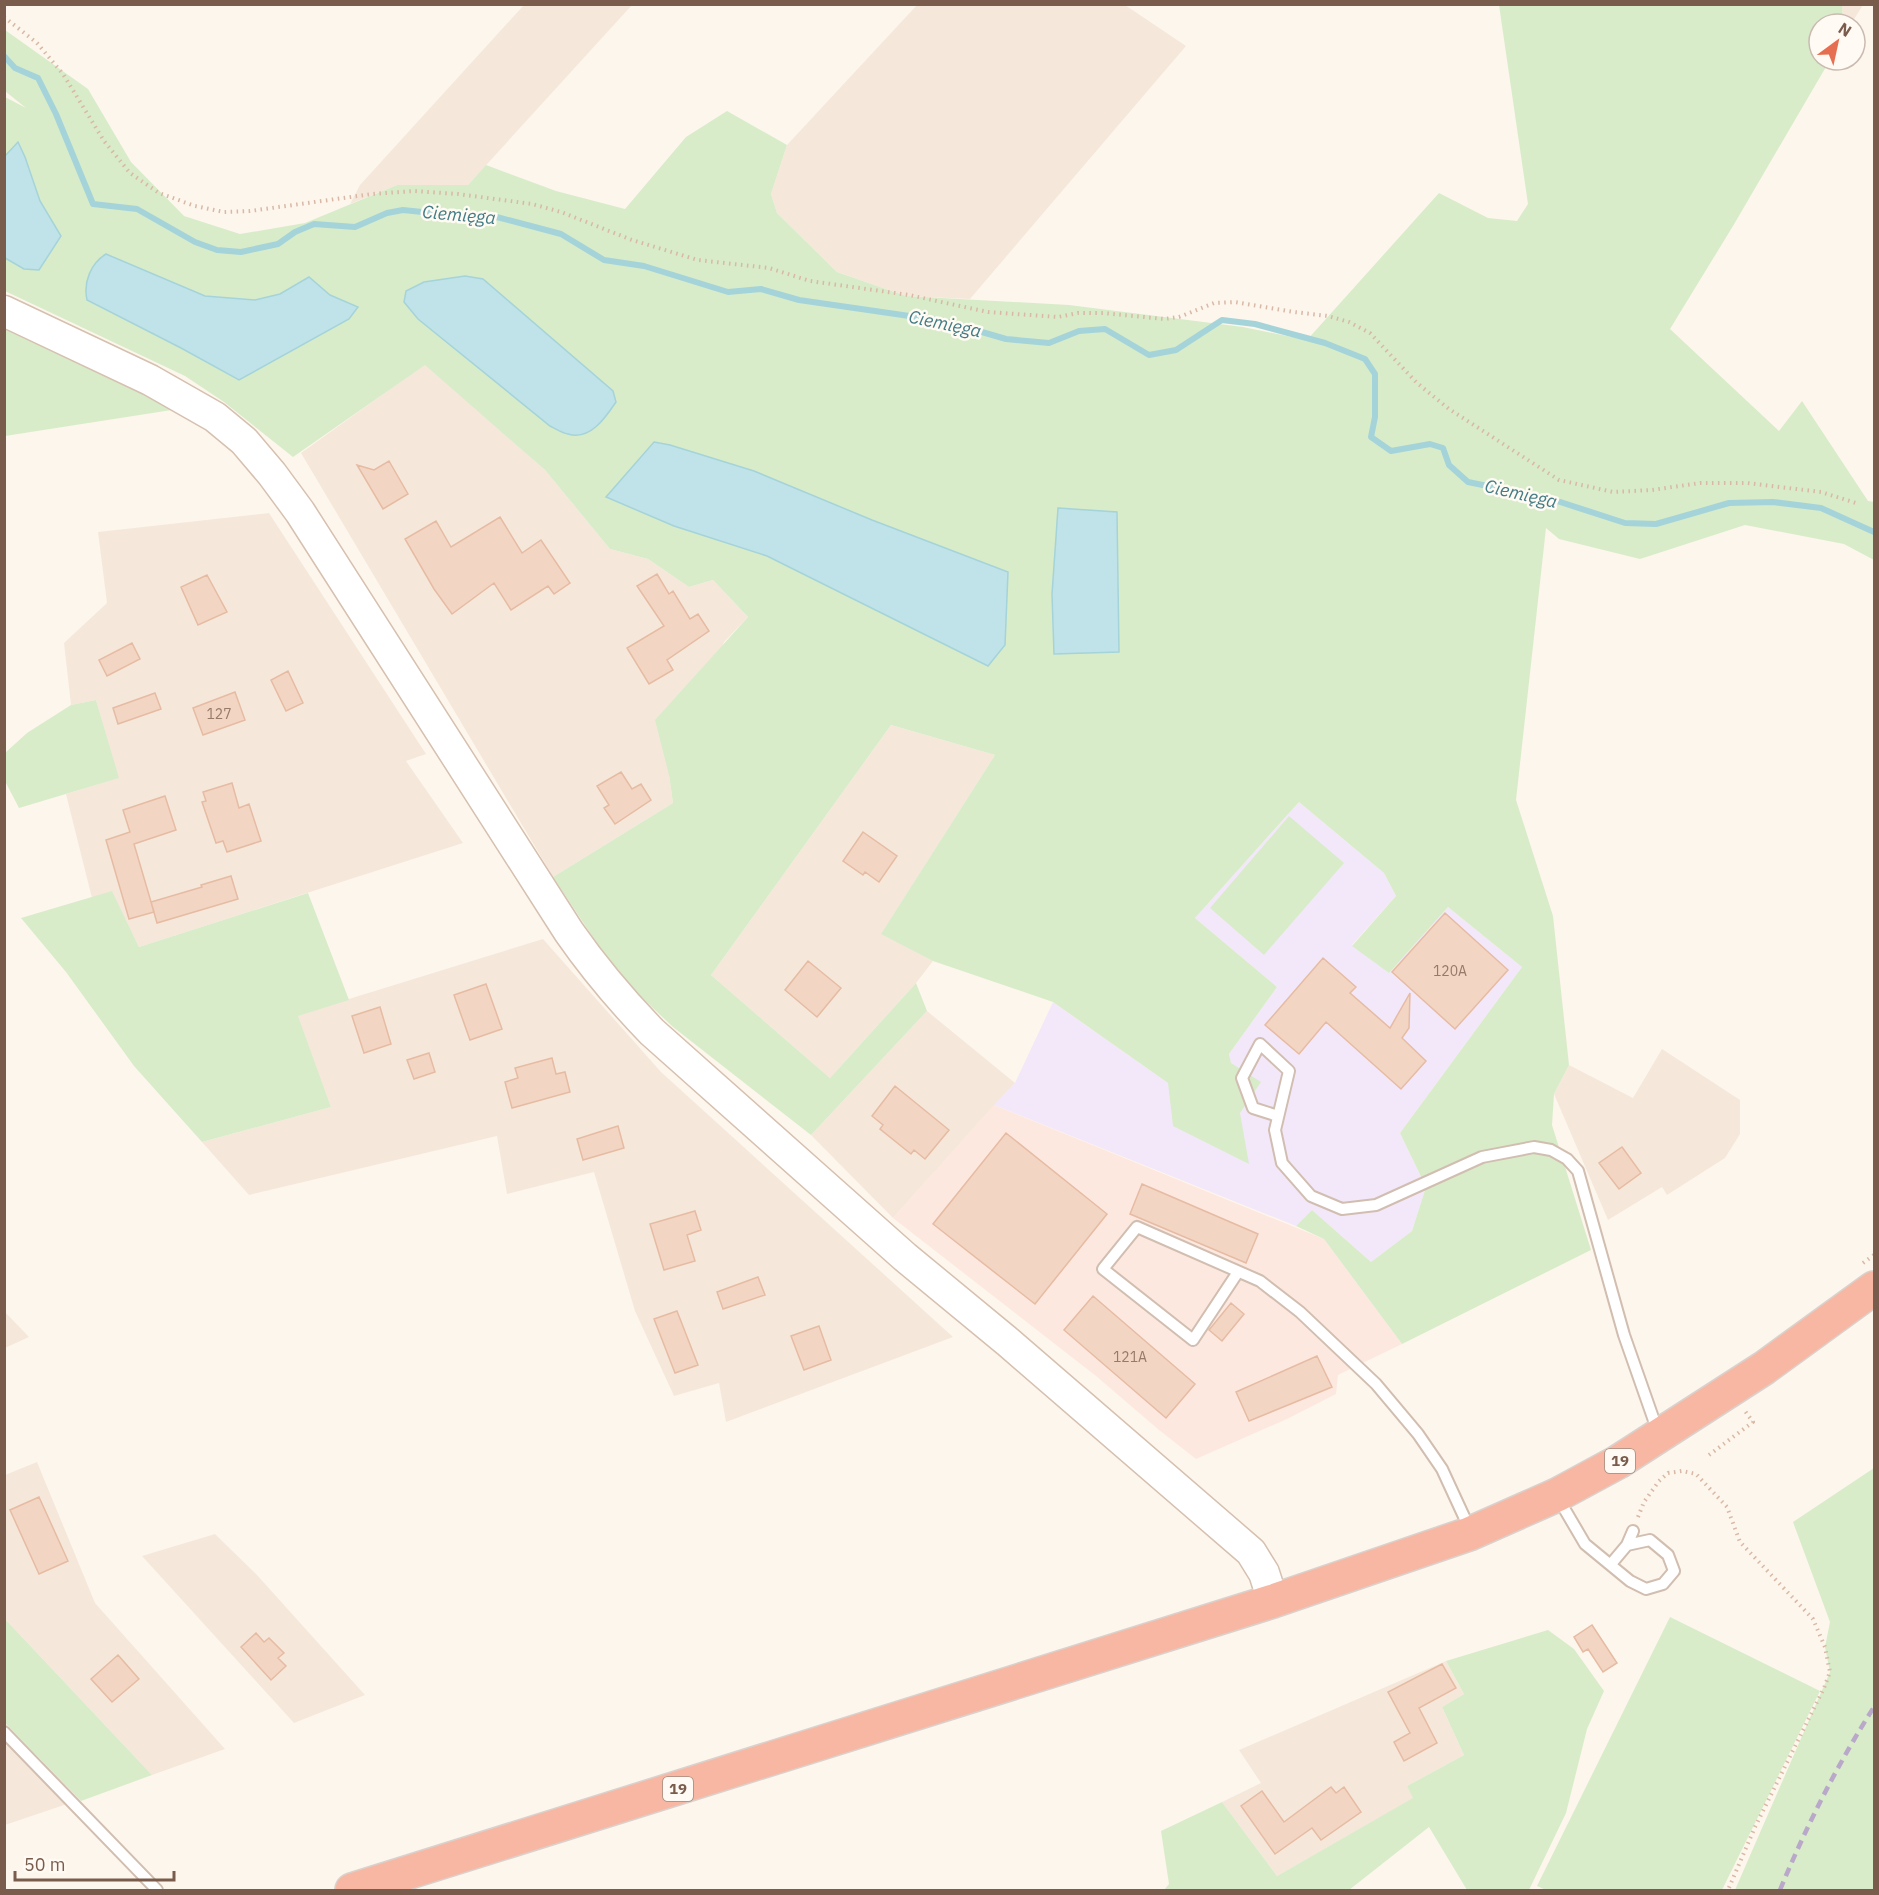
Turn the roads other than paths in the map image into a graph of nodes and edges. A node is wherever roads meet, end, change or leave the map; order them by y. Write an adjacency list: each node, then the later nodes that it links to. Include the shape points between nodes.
1 (4, 311): 11 (street, via 198,406 243,441 300,512 568,932 617,997 905,1257 1239,1541 1258,1561)
2 (1278, 1116): 2 (lane, via 1253,1108 1242,1078 1260,1044 1289,1071); 5 (lane, via 1275,1130 1282,1163 1311,1196 1342,1209 1376,1205 1482,1157 1534,1147 1551,1150 1572,1163)
3 (1238, 1272): 3 (lane, via 1137,1227 1103,1269 1193,1340); 8 (lane, via 1260,1281 1300,1312 1376,1384 1442,1469)
4 (1875, 1288): 5 (highway, 19, via 1764,1368)
5 (1659, 1436): 6 (highway, 19)
6 (1557, 1495): 8 (highway, 19); 10 (lane, via 1585,1544)
7 (1633, 1531): 9 (lane)
8 (1469, 1534): 11 (highway, 19)
9 (1627, 1545): 10 (lane); 10 (lane, via 1650,1540 1668,1555 1674,1571 1663,1584 1646,1589)
10 (1611, 1564)
11 (1273, 1601): 14 (highway, 19)
12 (4, 1732): 13 (lane)
13 (157, 1890)
14 (352, 1890)

